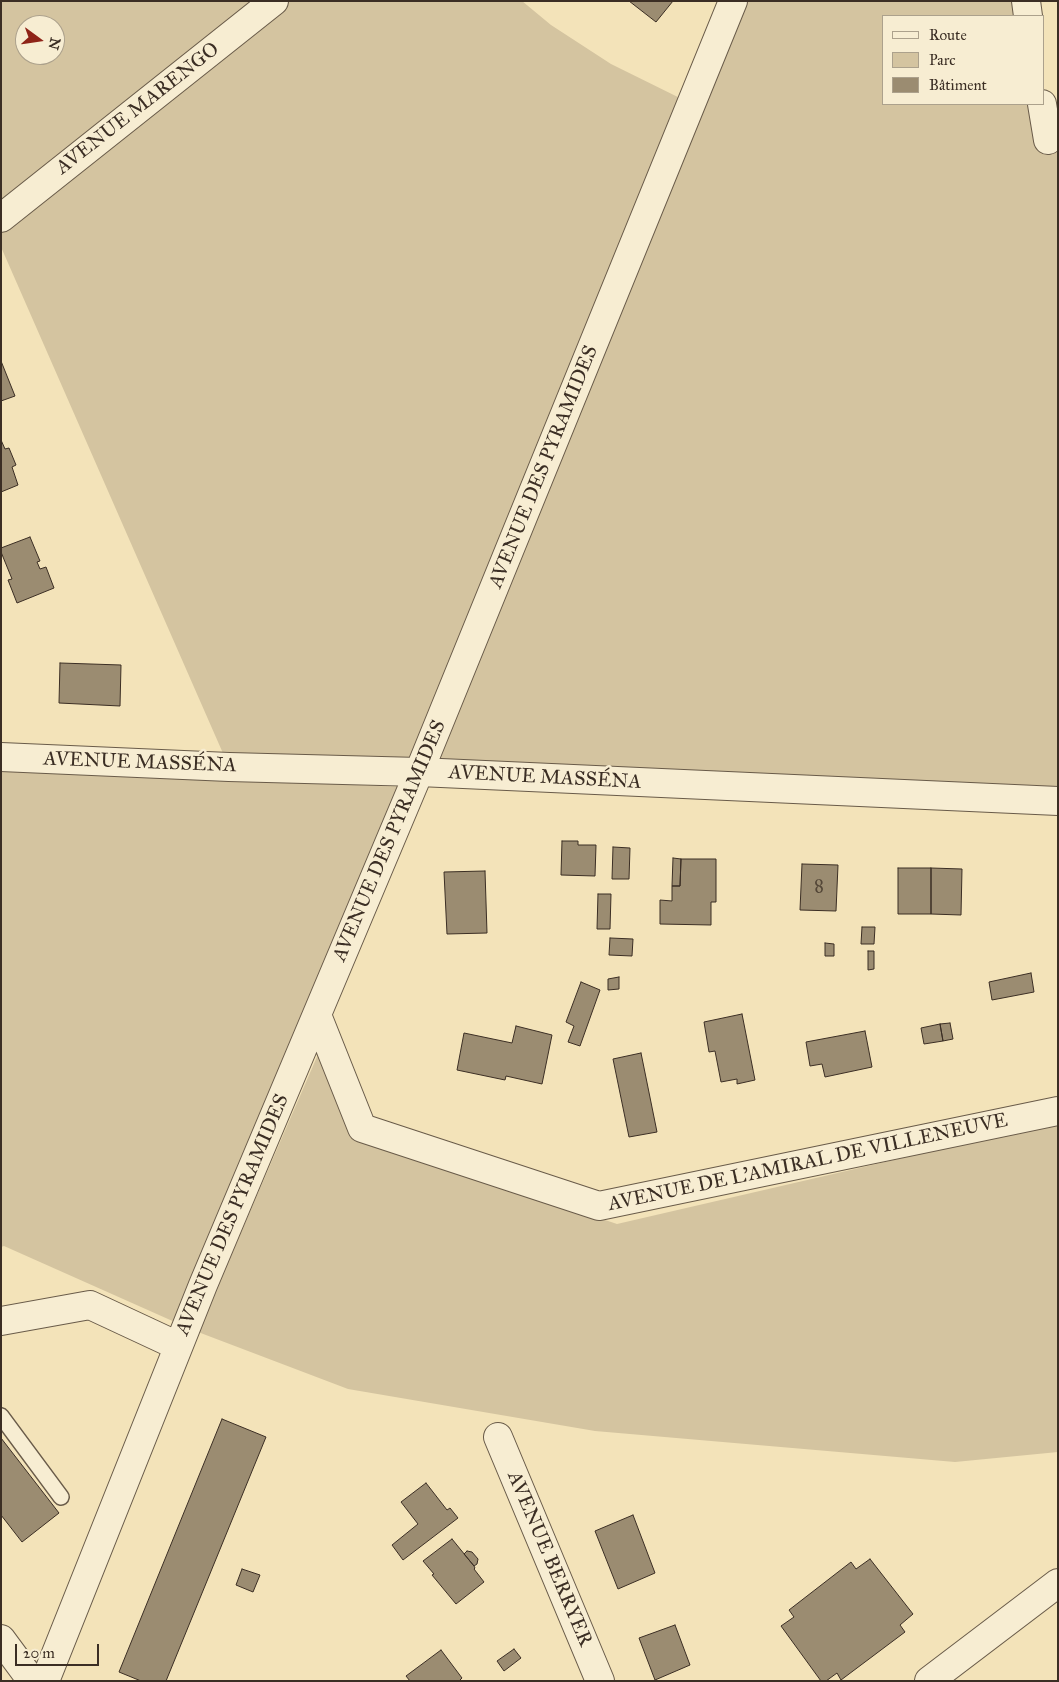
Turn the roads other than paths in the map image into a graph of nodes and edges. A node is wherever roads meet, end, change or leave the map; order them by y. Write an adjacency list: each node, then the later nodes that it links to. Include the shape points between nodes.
1 (274, 1): 7 (street, AVENUE MARENGO)
2 (733, 1): 9 (street, AVENUE DES PYRAMIDES)
3 (1026, 1): 4 (street)
4 (1028, 15)
5 (1042, 105): 6 (street)
6 (1048, 140)
7 (1, 218)
8 (1, 757): 9 (street, AVENUE MASSÉNA, via 229,768)
9 (419, 772): 10 (street, AVENUE MASSÉNA); 11 (street, AVENUE DES PYRAMIDES)
10 (1058, 801)
11 (317, 1015): 12 (street, AVENUE DE L'AMIRAL DE VILLENEUVE, via 362,1128 599,1206); 14 (street, AVENUE DES PYRAMIDES)
12 (1058, 1111)
13 (1, 1321): 14 (street, via 90,1305)
14 (178, 1346): 21 (street, AVENUE DES PYRAMIDES)
15 (1, 1416): 17 (lane)
16 (498, 1437): 22 (street, AVENUE BERRYER)
17 (61, 1497)
18 (1058, 1584): 23 (street)
19 (1, 1639): 20 (street)
20 (32, 1681)
21 (45, 1681)
22 (600, 1681)
23 (929, 1681)

